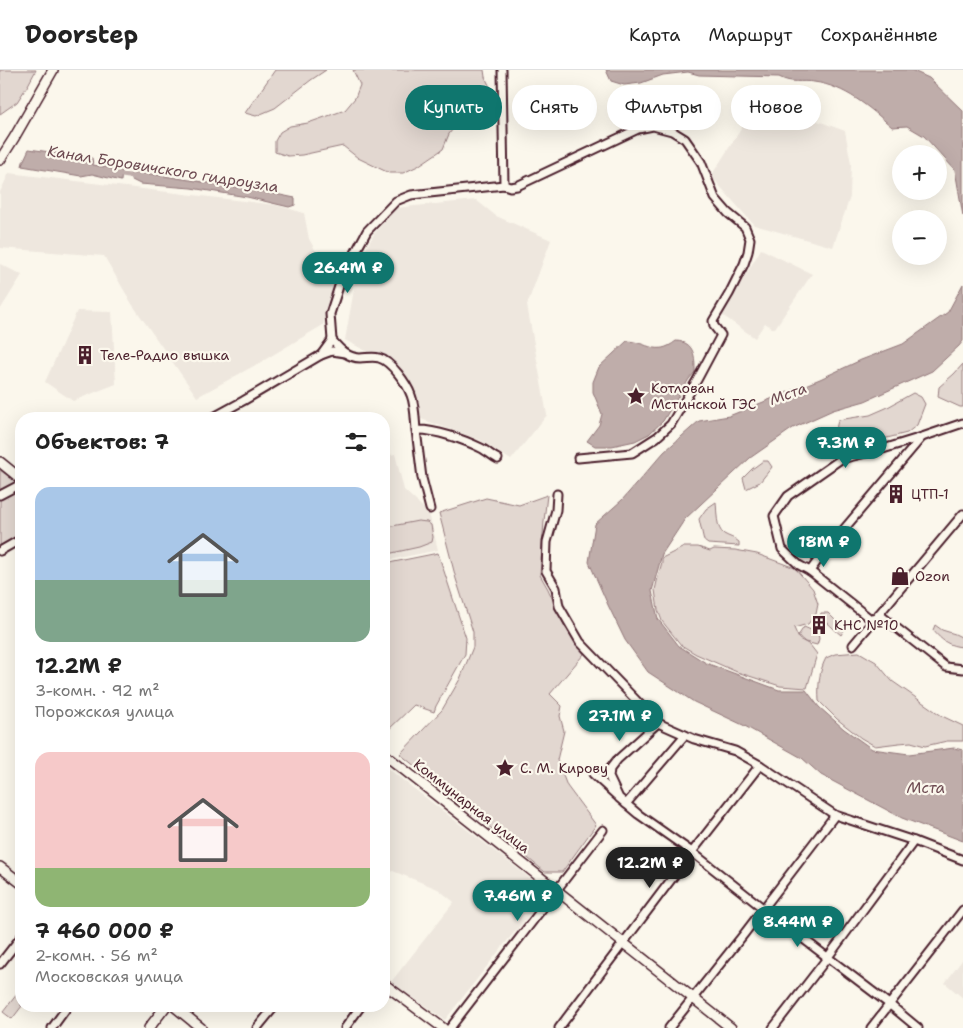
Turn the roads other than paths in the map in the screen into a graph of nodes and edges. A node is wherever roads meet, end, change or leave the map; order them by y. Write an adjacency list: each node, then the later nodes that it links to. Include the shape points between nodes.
1 (53, 70): 3 (main road)
2 (502, 70): 4 (street)
3 (0, 160)
4 (504, 185): 5 (street, via 411,194 396,201 367,231 342,277 330,314); 12 (street, via 517,186 638,129 653,126 672,131 685,139 700,162 715,198 745,226 750,239 741,272 713,321 722,335 671,424 632,453)
5 (332, 340): 6 (street); 7 (street)
6 (346, 354): 7 (street, via 332,351); 10 (street, via 379,358 398,373 412,396)
7 (321, 355): 8 (street)
8 (223, 412)
9 (963, 423): 11 (street)
10 (416, 430): 13 (street, via 426,429 464,440); 19 (street)
11 (922, 437): 23 (street); 23 (street, via 841,459 788,496 774,516 782,549)
12 (578, 458)
13 (498, 460)
14 (0, 462): 15 (main road)
15 (15, 473)
16 (15, 487): 18 (street)
17 (557, 494): 28 (street, via 547,542 546,570 556,588 559,606 580,642)
18 (0, 495)
19 (430, 509)
20 (963, 514): 24 (street)
21 (15, 542): 22 (street)
22 (0, 551)
23 (810, 571): 25 (street)
24 (879, 614): 25 (street); 27 (street, via 946,667)
25 (872, 621): 26 (street)
26 (853, 645)
27 (963, 669)
28 (658, 723): 29 (street); 33 (street, via 610,769)
29 (685, 735): 31 (street, via 736,751); 34 (street)
30 (390, 761): 42 (main road, Коммунарная улица)
31 (760, 765): 35 (street); 38 (street)
32 (593, 774): 33 (street)
33 (619, 798): 34 (street)
34 (626, 804): 38 (street)
35 (835, 815): 37 (street); 43 (street)
36 (603, 830): 42 (street)
37 (914, 841): 39 (street); 47 (street)
38 (692, 852): 43 (street); 45 (street)
39 (963, 860)
40 (2, 868): 41 (main road)
41 (15, 878)
42 (556, 891): 45 (main road, Коммунарная улица); 63 (street)
43 (764, 909): 47 (street); 50 (street)
44 (963, 910): 51 (street)
45 (623, 943): 50 (main road, Коммунарная улица); 64 (street)
46 (15, 945): 48 (street)
47 (828, 957): 51 (street); 67 (street)
48 (0, 964)
49 (390, 988): 62 (main road)
50 (692, 997): 65 (street); 66 (main road, Коммунарная улица)
51 (889, 1004): 68 (street); 69 (street)
52 (64, 1012): 57 (street)
53 (162, 1012): 58 (main road)
54 (181, 1012): 59 (main road)
55 (270, 1012): 60 (street)
56 (357, 1012): 61 (street)
57 (52, 1028)
58 (150, 1028)
59 (201, 1028)
60 (257, 1028)
61 (345, 1028)
62 (443, 1028)
63 (450, 1028)
64 (559, 1028)
65 (669, 1028)
66 (731, 1028)
67 (773, 1028)
68 (871, 1028)
69 (918, 1028)

